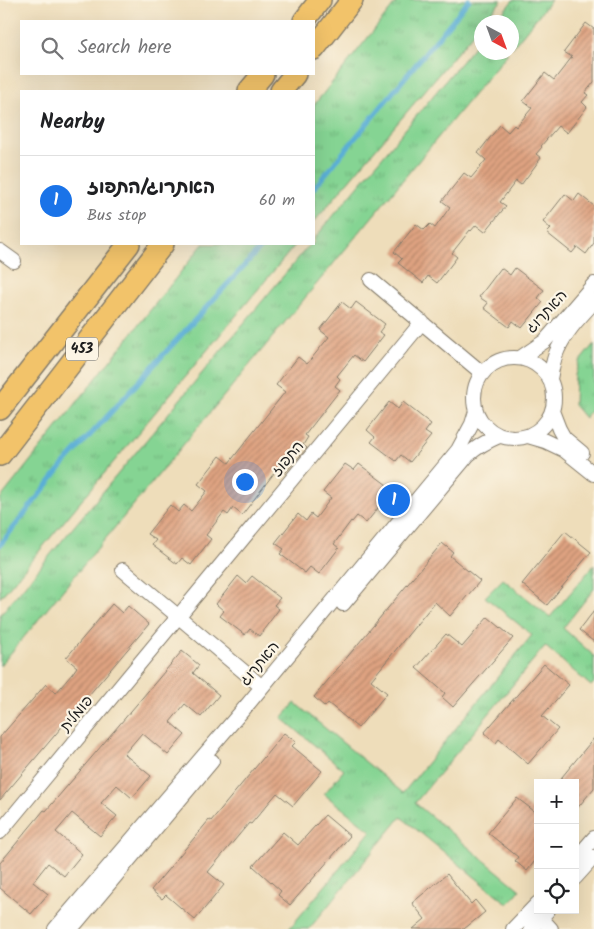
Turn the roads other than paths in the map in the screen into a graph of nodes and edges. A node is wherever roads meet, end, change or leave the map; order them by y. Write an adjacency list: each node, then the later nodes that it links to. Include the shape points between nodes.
1 (320, 0): 3 (main road)
2 (352, 0): 4 (main road)
3 (305, 20)
4 (315, 48)
5 (261, 75): 7 (main road)
6 (294, 75): 8 (main road)
7 (250, 90)
8 (282, 90)
9 (128, 245): 20 (main road, 453)
10 (162, 245): 25 (main road, 453)
11 (0, 251): 12 (street)
12 (14, 261)
13 (371, 280): 16 (street)
14 (594, 284): 17 (street, האתרוג, via 545,341)
15 (594, 302): 19 (street, האתרוג, via 558,348)
16 (422, 322): 18 (street); 29 (street, התפוז)
17 (520, 358): 18 (street, via 499,361); 19 (street, via 542,368)
18 (482, 373): 21 (street, via 474,391)
19 (550, 380): 22 (street, via 554,400)
20 (0, 409)
21 (476, 411): 23 (street, via 485,426); 30 (street, האתרוג, via 458,450)
22 (552, 411): 24 (street, via 542,428); 26 (street, via 564,438)
23 (499, 436): 24 (street, via 509,439); 39 (street, האתרוג, via 468,455)
24 (528, 436): 27 (street, via 564,450)
25 (0, 455)
26 (594, 463)
27 (594, 474)
28 (123, 570): 29 (street)
29 (179, 617): 30 (street); 31 (street, פומלית)
30 (262, 687): 38 (street, האתרוג)
31 (0, 832)
32 (594, 838): 33 (street)
33 (579, 855)
34 (594, 857): 35 (street)
35 (579, 874)
36 (534, 907): 40 (street)
37 (544, 914): 41 (street); 42 (street)
38 (55, 929)
39 (71, 929)
40 (513, 929)
41 (531, 929)
42 (551, 929)

